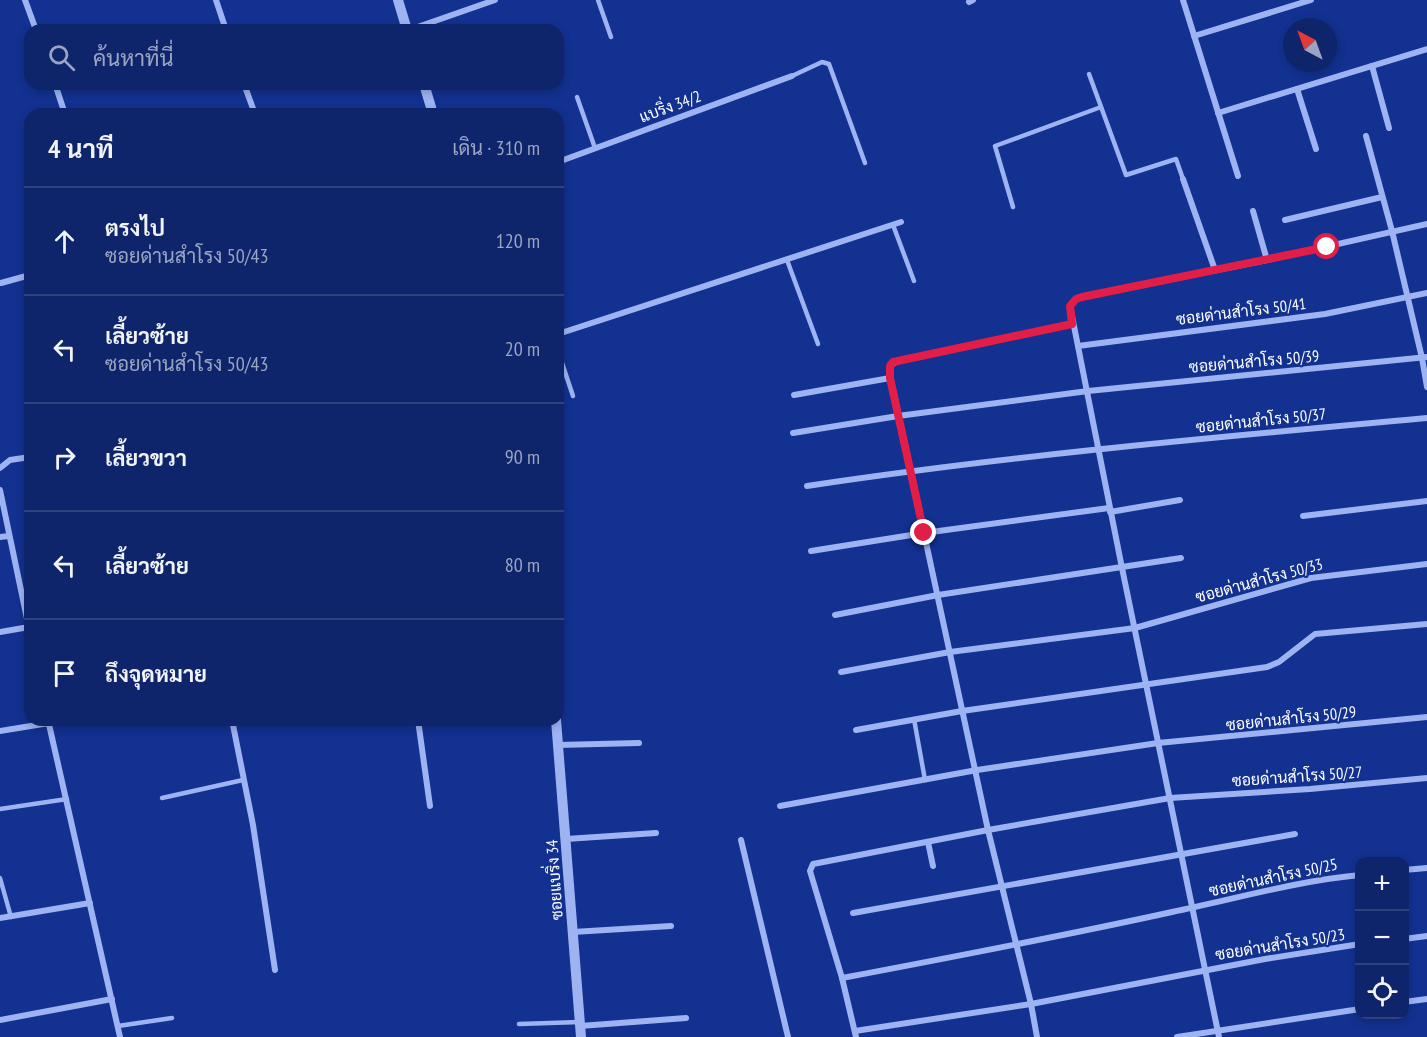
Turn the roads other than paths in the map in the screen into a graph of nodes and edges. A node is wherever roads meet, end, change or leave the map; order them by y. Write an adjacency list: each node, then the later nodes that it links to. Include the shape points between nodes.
1 (25, 0): 8 (street)
2 (216, 0): 9 (street)
3 (398, 0): 10 (street)
4 (495, 0): 11 (street)
5 (598, 0): 13 (lane)
6 (1183, 0): 12 (street)
7 (1311, 0): 12 (street)
8 (34, 24)
9 (224, 24)
10 (406, 24)
11 (425, 24)
12 (1194, 36): 27 (street)
13 (611, 37)
14 (1427, 49): 15 (street)
15 (1372, 66): 18 (street); 28 (street)
16 (1089, 74): 23 (lane)
17 (792, 76): 30 (street, แบริ่ง 34/2); 33 (lane, via 822,62 829,64)
18 (1298, 89): 27 (street); 31 (street)
19 (57, 90): 24 (street)
20 (246, 90): 25 (street)
21 (426, 90): 26 (street)
22 (577, 97): 30 (lane)
23 (1101, 106): 35 (lane, via 1126,175 1176,159); 37 (lane, via 995,146)
24 (63, 108)
25 (253, 108)
26 (431, 108)
27 (1218, 113): 34 (street)
28 (1389, 128)
29 (1366, 136): 36 (street)
30 (595, 148): 32 (street, แบริ่ง 34/2)
31 (1316, 149)
32 (564, 160)
33 (865, 162)
34 (1238, 176)
35 (1183, 179): 46 (street)
36 (1382, 197): 39 (street); 43 (street)
37 (1013, 207)
38 (1253, 211): 45 (street)
39 (1285, 220)
40 (901, 222): 42 (street)
41 (1427, 224): 43 (street)
42 (893, 225): 44 (street); 48 (lane)
43 (1392, 231): 45 (street); 51 (street)
44 (787, 260): 53 (street); 54 (lane)
45 (1267, 260): 46 (street)
46 (1215, 270): 52 (street, via 1076,299 1070,306)
47 (24, 277): 49 (street)
48 (915, 280)
49 (1, 283)
50 (1427, 293): 51 (street, ซอยด่านสำโรง 50/41)
51 (1407, 298): 55 (street, ซอยด่านสำโรง 50/41, via 1325,314); 56 (street)
52 (1072, 324): 55 (street); 58 (street, via 897,361 890,366)
53 (564, 332)
54 (818, 344)
55 (1078, 346): 60 (street)
56 (1424, 357): 59 (street); 60 (street, ซอยด่านสำโรง 50/39)
57 (564, 369): 62 (lane)
58 (890, 378): 61 (street); 63 (street)
59 (1427, 387)
60 (1088, 391): 63 (street, ซอยด่านสำโรง 50/39); 66 (street)
61 (794, 395)
62 (573, 396)
63 (898, 416): 65 (street, ซอยด่านสำโรง 50/39); 69 (street)
64 (1427, 418): 66 (street, ซอยด่านสำโรง 50/37)
65 (793, 433)
66 (1098, 450): 69 (street, ซอยด่านสำโรง 50/37); 74 (street)
67 (24, 458): 68 (street, via 10,460)
68 (0, 468)
69 (909, 471): 70 (street, ซอยด่านสำโรง 50/37); 76 (street)
70 (807, 486)
71 (0, 490): 77 (street)
72 (1180, 500): 74 (street)
73 (1427, 501): 75 (street)
74 (1110, 510): 76 (street); 82 (street)
75 (1303, 516)
76 (924, 533): 79 (street); 83 (street)
77 (9, 536): 78 (street); 84 (street)
78 (0, 537)
79 (811, 551)
80 (1181, 558): 82 (street)
81 (1427, 564): 87 (street, ซอยด่านสำโรง 50/33, via 1311,578)
82 (1122, 568): 83 (street); 87 (street)
83 (938, 595): 85 (street); 90 (street)
84 (24, 606)
85 (835, 615)
86 (1427, 624): 92 (street, via 1315,634 1267,667)
87 (1135, 628): 90 (street, ซอยด่านสำโรง 50/33); 92 (street)
88 (24, 630): 89 (street)
89 (0, 632)
90 (950, 652): 91 (street, ซอยด่านสำโรง 50/33); 93 (street)
91 (841, 672)
92 (1146, 685): 93 (street); 104 (street)
93 (962, 711): 95 (street); 106 (street)
94 (1427, 717): 104 (street, ซอยด่านสำโรง 50/29)
95 (914, 719): 102 (street); 109 (lane)
96 (24, 726): 101 (street)
97 (49, 726): 112 (street)
98 (233, 726): 108 (street)
99 (419, 726): 113 (street)
100 (556, 726): 105 (street, ซอยแบริ่ง 34)
101 (0, 730)
102 (855, 730)
103 (639, 742): 105 (street)
104 (1158, 743): 106 (street, ซอยด่านสำโรง 50/29); 111 (street)
105 (558, 744): 119 (street, ซอยแบริ่ง 34)
106 (977, 770): 109 (street, ซอยด่านสำโรง 50/29); 116 (street)
107 (1427, 778): 111 (street, ซอยด่านสำโรง 50/27)
108 (243, 780): 110 (lane); 140 (street)
109 (925, 780): 114 (street, ซอยด่านสำโรง 50/29)
110 (162, 798)
111 (1170, 798): 116 (street, ซอยด่านสำโรง 50/27); 122 (street)
112 (67, 800): 115 (lane); 129 (street)
113 (430, 806)
114 (780, 806)
115 (0, 809)
116 (988, 830): 121 (street, ซอยด่านสำโรง 50/27); 128 (street)
117 (656, 833): 119 (street)
118 (1295, 834): 122 (street)
119 (566, 839): 135 (street, ซอยแบริ่ง 34)
120 (741, 840): 157 (street)
121 (928, 842): 123 (street); 142 (street, ซอยด่านสำโรง 50/27, via 813,864 810,872)
122 (1182, 855): 128 (street); 130 (street)
123 (933, 866)
124 (1427, 868): 125 (street)
125 (1409, 870)
126 (1355, 875): 130 (street, ซอยด่านสำโรง 50/25, via 1304,882)
127 (0, 878): 132 (lane)
128 (1003, 888): 131 (street); 138 (street)
129 (90, 903): 132 (street); 143 (street)
130 (1193, 908): 138 (street, ซอยด่านสำโรง 50/25); 141 (street)
131 (853, 914)
132 (11, 917): 133 (street)
133 (0, 918)
134 (671, 926): 135 (street)
135 (573, 932): 153 (street, ซอยแบริ่ง 34)
136 (1427, 936): 137 (street)
137 (1409, 938)
138 (1017, 945): 142 (street, ซอยด่านสำโรง 50/25); 146 (street)
139 (1355, 945): 141 (street, ซอยด่านสำโรง 50/23)
140 (275, 970)
141 (1206, 970): 146 (street, ซอยด่านสำโรง 50/23); 154 (street)
142 (842, 978): 155 (street)
143 (112, 999): 150 (street); 152 (street)
144 (1427, 999): 145 (street)
145 (1409, 1001)
146 (1031, 1004): 155 (street, ซอยด่านสำโรง 50/23); 158 (street)
147 (1355, 1010): 154 (street)
148 (172, 1018): 152 (lane)
149 (686, 1018): 153 (street)
150 (0, 1020)
151 (519, 1024): 153 (lane)
152 (118, 1026): 156 (street)
153 (580, 1028)
154 (1219, 1033): 159 (street)
155 (855, 1034)
156 (120, 1037)
157 (788, 1037)
158 (1037, 1037)
159 (1177, 1037)

